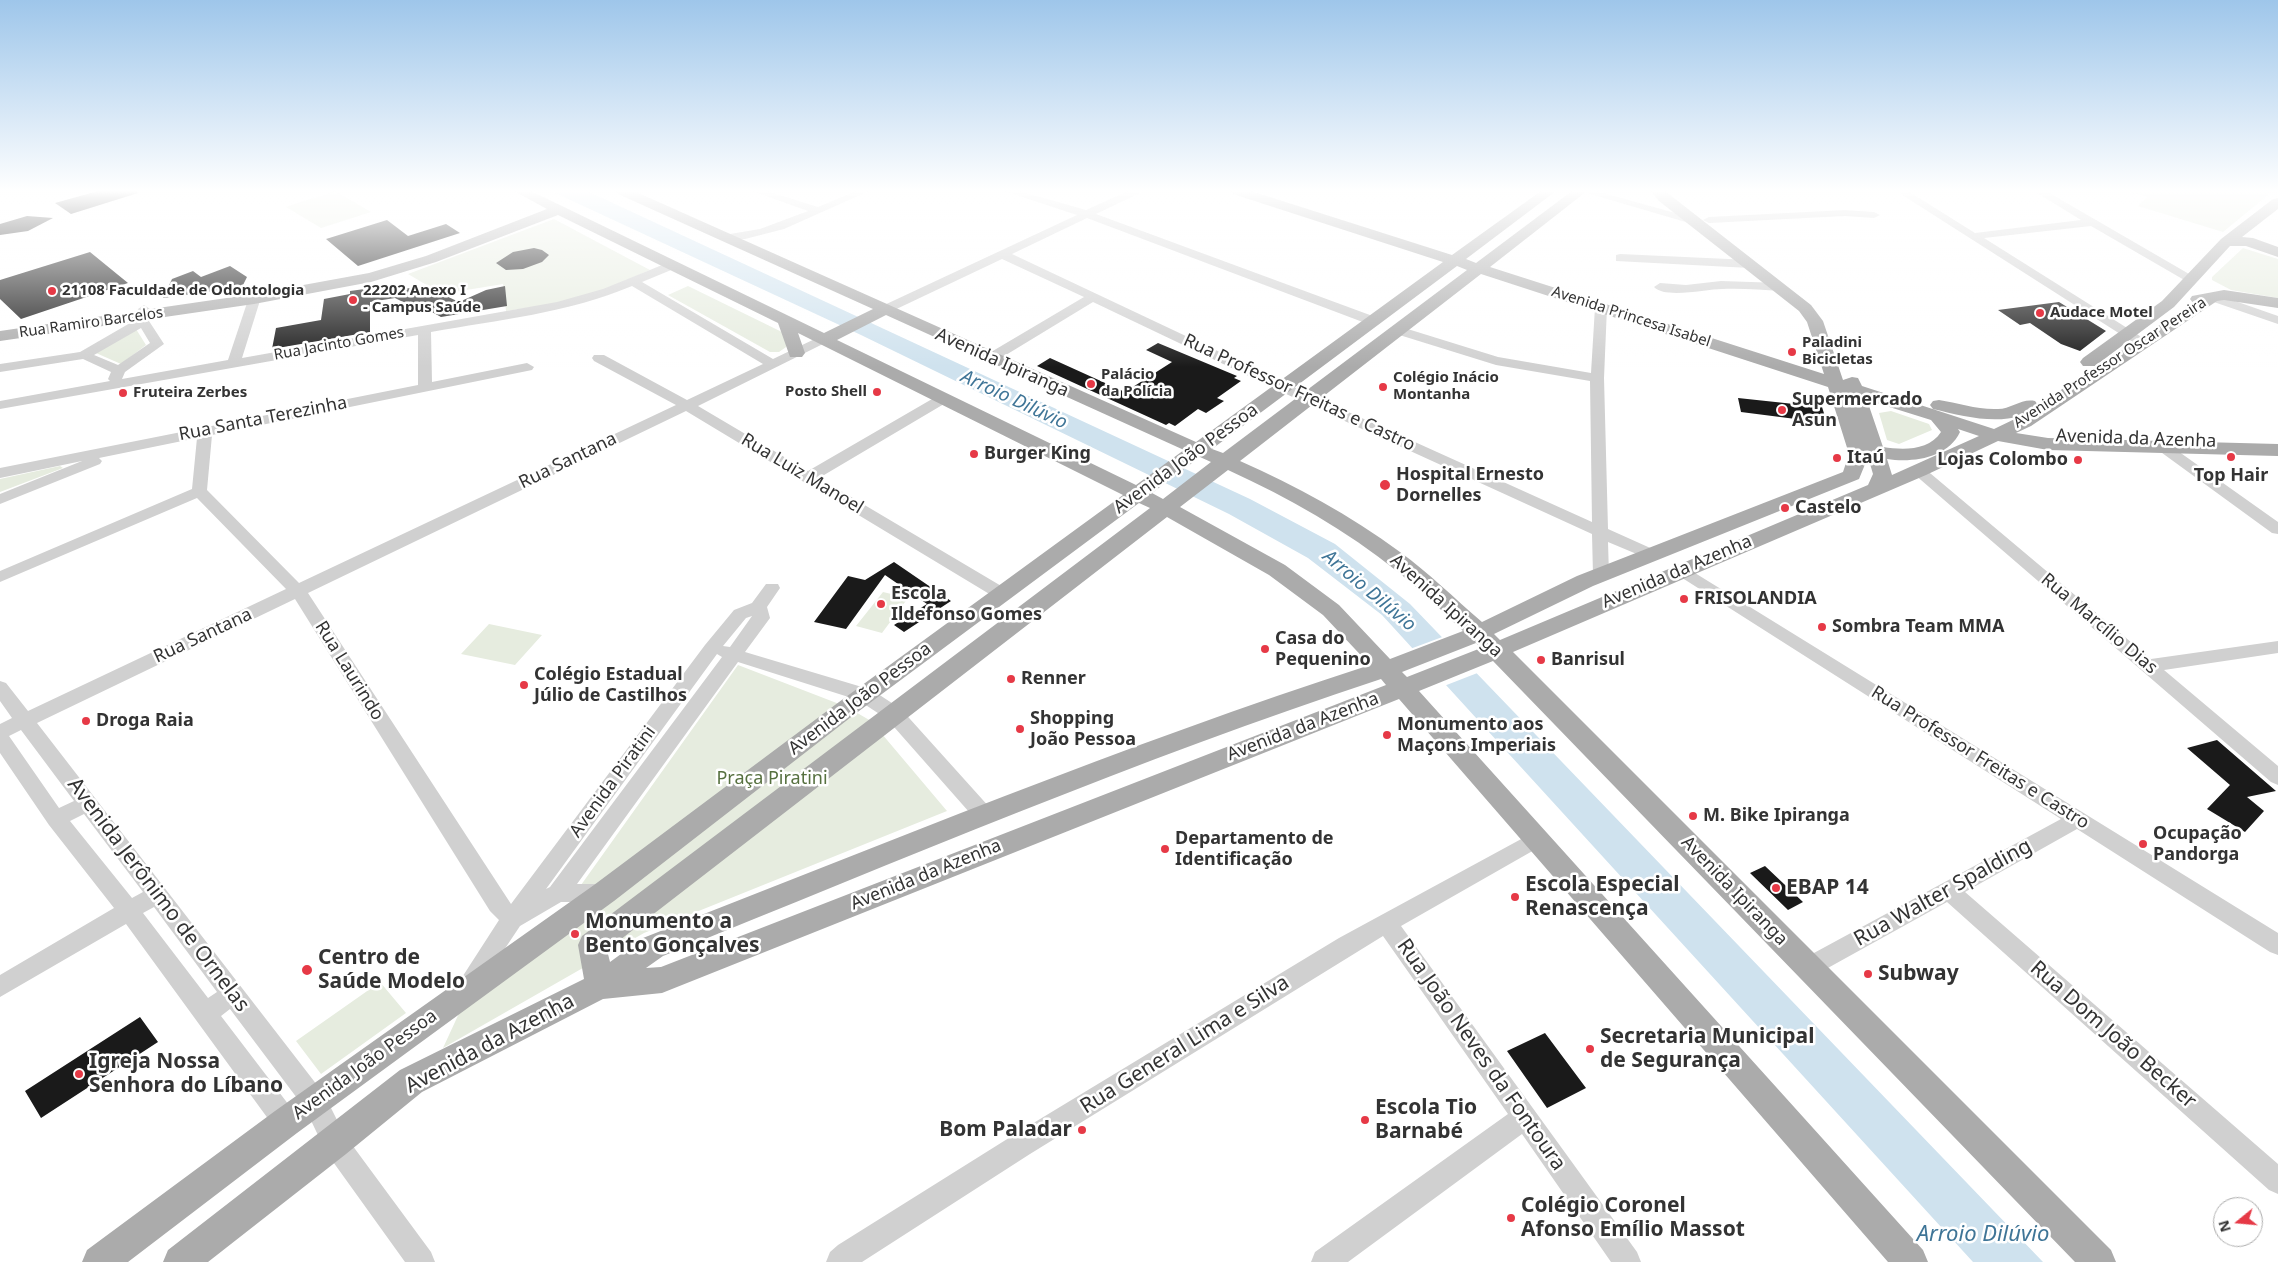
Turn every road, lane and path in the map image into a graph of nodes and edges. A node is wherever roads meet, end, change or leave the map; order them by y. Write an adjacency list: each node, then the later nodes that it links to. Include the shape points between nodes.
1 (434, 250): 25 (main road, Rua Ramiro Barcelos, via 363,272)
2 (641, 250): 19 (main road)
3 (756, 250): 32 (main road, Avenida Ipiranga)
4 (1011, 250): 15 (street, Rua Santana)
5 (1182, 250): 36 (street)
6 (1433, 250): 16 (main road, Avenida Princesa Isabel)
7 (1436, 250): 16 (main road, Avenida Princesa Isabel)
8 (1470, 250): 16 (main road, Avenida João Pessoa)
9 (1502, 250): 20 (main road, Avenida João Pessoa)
10 (1734, 250): 18 (main road)
11 (1743, 250): 55 (main road, via 1822,309 1831,325)
12 (1996, 250): 40 (street, via 2069,299)
13 (2148, 250): 21 (street)
14 (2218, 250): 21 (main road, Avenida Professor Oscar Pereira)
15 (1002, 254): 27 (street, Rua Professor Freitas e Castro); 32 (street, Rua Santana)
16 (1459, 258): 20 (main road, Avenida Princesa Isabel); 36 (main road, Avenida João Pessoa)
17 (1620, 258): 18 (street)
18 (1750, 264): 24 (main road)
19 (672, 265): 22 (street, Rua Jacinto Gomes); 35 (main road)
20 (1482, 265): 31 (main road, Avenida Princesa Isabel); 39 (main road, Avenida João Pessoa); 55 (main road, Avenida Princesa Isabel)
21 (2195, 274): 26 (main road, via 2204,284); 30 (main road, Avenida Professor Oscar Pereira)
22 (632, 281): 38 (street, Rua Jacinto Gomes, via 577,302); 46 (street)
23 (1660, 287): 24 (street)
24 (1781, 287): 55 (main road, via 1815,321)
25 (255, 295): 33 (main road, Rua Ramiro Barcelos); 49 (street)
26 (2232, 296): 28 (main road); 29 (main road)
27 (1093, 297): 48 (street); 58 (street, Rua Professor Freitas e Castro)
28 (2212, 297): 30 (main road); 34 (street); 43 (main road, Avenida Professor Oscar Pereira)
29 (2278, 303)
30 (2168, 304): 40 (main road, Avenida Professor Oscar Pereira)
31 (1601, 307): 54 (street); 55 (main road, Avenida Princesa Isabel)
32 (878, 313): 42 (main road, Rua Santana); 48 (main road, Avenida Ipiranga)
33 (144, 315): 37 (main road, Rua Ramiro Barcelos); 41 (main road, Rua Ramiro Barcelos); 45 (street); 53 (street, via 157,344)
34 (2278, 320)
35 (785, 321): 42 (main road); 44 (main road)
36 (1373, 321): 58 (main road, Avenida João Pessoa)
37 (0, 328)
38 (424, 329): 49 (street, Rua Jacinto Gomes); 57 (street)
39 (1398, 330): 54 (street, via 1496,361); 60 (main road, Avenida João Pessoa)
40 (2129, 333): 43 (street); 61 (main road, Avenida Professor Oscar Pereira, via 2018,413 1990,414)
41 (0, 336)
42 (830, 337): 44 (street, Rua Santana); 59 (main road)
43 (2144, 343): 66 (main road, Avenida Professor Oscar Pereira, via 2024,422)
44 (794, 353): 46 (street); 50 (street, Rua Santana)
45 (84, 355): 52 (street); 53 (street)
46 (755, 355): 50 (street)
47 (599, 358): 63 (street, Rua Luiz Manoel)
48 (991, 358): 72 (main road, Avenida Ipiranga)
49 (234, 363): 56 (street, Rua Jacinto Gomes)
50 (773, 364): 63 (street, Rua Santana)
51 (527, 367): 57 (street, Rua Santa Terezinha)
52 (0, 368)
53 (119, 370): 56 (street)
54 (1597, 378): 83 (street)
55 (1843, 381): 61 (main road, Avenida Princesa Isabel); 64 (main road, Avenida Princesa Isabel); 71 (main road); 84 (main road, Avenida da Azenha, via 1860,454 1852,476)
56 (113, 384): 62 (street, Rua Jacinto Gomes)
57 (425, 387): 65 (street, Rua Santa Terezinha)
58 (1284, 387): 60 (street, Rua Professor Freitas e Castro); 72 (main road, Avenida João Pessoa)
59 (944, 398): 76 (street); 77 (main road)
60 (1308, 399): 73 (main road, Avenida João Pessoa); 83 (street, Rua Professor Freitas e Castro)
61 (1921, 402): 66 (main road, Avenida Princesa Isabel)
62 (0, 405)
63 (686, 405): 76 (street, Rua Luiz Manoel); 89 (street, Rua Santana)
64 (1938, 418): 66 (main road, Avenida Princesa Isabel); 71 (main road, via 1951,432 1950,438 1943,443 1909,455)
65 (205, 430): 67 (street, Rua Santa Terezinha); 79 (street)
66 (2001, 432): 68 (main road, Avenida da Azenha); 69 (main road, Avenida da Azenha, via 2048,444); 74 (main road, Avenida da Azenha)
67 (137, 444): 75 (street, Rua Santa Terezinha); 80 (street)
68 (2278, 444)
69 (2163, 447): 70 (main road, Avenida da Azenha); 82 (street)
70 (2278, 450)
71 (1876, 451): 78 (main road, via 1883,474)
72 (1191, 455): 73 (main road, Avenida Ipiranga); 77 (main road, Avenida João Pessoa)
73 (1218, 467): 81 (main road, Avenida João Pessoa); 92 (main road, Avenida Ipiranga, via 1312,503 1364,536 1409,569)
74 (1919, 471): 78 (main road, Avenida da Azenha); 96 (street, Rua Marcílio Dias)
75 (0, 473)
76 (808, 478): 90 (street, Rua Luiz Manoel)
77 (1146, 489): 81 (main road); 90 (main road, Avenida João Pessoa)
78 (1876, 489): 85 (main road, Avenida da Azenha)
79 (199, 492): 87 (street); 89 (street, Rua Laurindo)
80 (0, 499)
81 (1173, 502): 97 (main road, via 1277,570 1331,610); 100 (main road, Avenida João Pessoa)
82 (2278, 529)
83 (1601, 530): 84 (street, Rua Professor Freitas e Castro); 86 (street)
84 (1651, 555): 86 (main road, Avenida da Azenha)
85 (1682, 570): 92 (main road, Avenida da Azenha); 108 (street, Rua Professor Freitas e Castro)
86 (1600, 575): 92 (main road, Avenida da Azenha)
87 (0, 577)
88 (772, 588): 91 (street, Avenida Piratini)
89 (298, 591): 101 (street, Rua Santana); 115 (street, Rua Laurindo, via 498,905)
90 (1002, 594): 99 (main road, Avenida João Pessoa)
91 (758, 607): 94 (street, Avenida Piratini, via 740,614); 95 (street, Avenida Piratini, via 761,618)
92 (1479, 645): 97 (main road, Avenida da Azenha); 118 (main road, Avenida Ipiranga)
93 (2278, 647): 96 (street)
94 (711, 649): 95 (street); 115 (street, Avenida Piratini)
95 (734, 654): 99 (street); 111 (street, Avenida Piratini)
96 (2148, 666): 104 (street, Rua Marcílio Dias)
97 (1403, 675): 106 (main road, Avenida da Azenha, via 1256,711); 109 (main road); 119 (main road, Avenida da Azenha, via 662,980)
98 (0, 688): 101 (street, Avenida Jerônimo de Ornelas)
99 (865, 695): 100 (street); 112 (main road, Avenida João Pessoa)
100 (894, 714): 106 (street); 119 (main road, Avenida João Pessoa, via 592,945)
101 (25, 720): 102 (street, Rua Santana); 105 (street, Avenida Jerônimo de Ornelas)
102 (0, 732)
103 (0, 738): 107 (street, Avenida Jerônimo de Ornelas)
104 (2278, 777)
105 (88, 803): 107 (street); 113 (street, Avenida Jerônimo de Ornelas)
106 (984, 815): 119 (main road, Avenida da Azenha, via 653,947)
107 (56, 820): 114 (street, Avenida Jerônimo de Ornelas)
108 (2078, 820): 110 (street, Rua Walter Spalding); 117 (street, Rua Professor Freitas e Castro)
109 (1536, 839): 116 (street, Rua General Lima e Silva); 135 (main road)
110 (1948, 890): 118 (street, Rua Walter Spalding); 128 (street, Rua Dom João Becker)
111 (558, 893): 112 (street, Avenida Piratini); 115 (street, Avenida Piratini)
112 (604, 893): 122 (main road, Avenida João Pessoa)
113 (157, 894): 114 (street); 121 (street, Avenida Jerônimo de Ornelas)
114 (129, 911): 120 (street); 123 (street, Avenida Jerônimo de Ornelas)
115 (512, 919): 122 (street, Avenida Piratini)
116 (1386, 922): 125 (street, Rua João Neves da Fontoura); 132 (street, Rua General Lima e Silva, via 1021,1145)
117 (2278, 945)
118 (1809, 967): 136 (main road, Avenida Ipiranga)
119 (600, 986): 127 (main road, Avenida da Azenha, via 411,1081)
120 (0, 987)
121 (233, 994): 123 (street); 124 (street, Avenida Jerônimo de Ornelas)
122 (463, 994): 124 (main road, Avenida João Pessoa)
123 (206, 1013): 126 (street, Avenida Jerônimo de Ornelas)
124 (315, 1102): 126 (main road, Avenida João Pessoa); 127 (street, Avenida Jerônimo de Ornelas)
125 (1525, 1117): 133 (street); 134 (street, Rua João Neves da Fontoura)
126 (286, 1122): 129 (main road, Avenida João Pessoa)
127 (335, 1143): 130 (main road); 131 (street, Avenida Jerônimo de Ornelas)
128 (2278, 1180)
129 (99, 1262)
130 (180, 1262)
131 (421, 1262)
132 (840, 1262)
133 (1325, 1262)
134 (1627, 1262)
135 (1910, 1262)
136 (2099, 1262)

